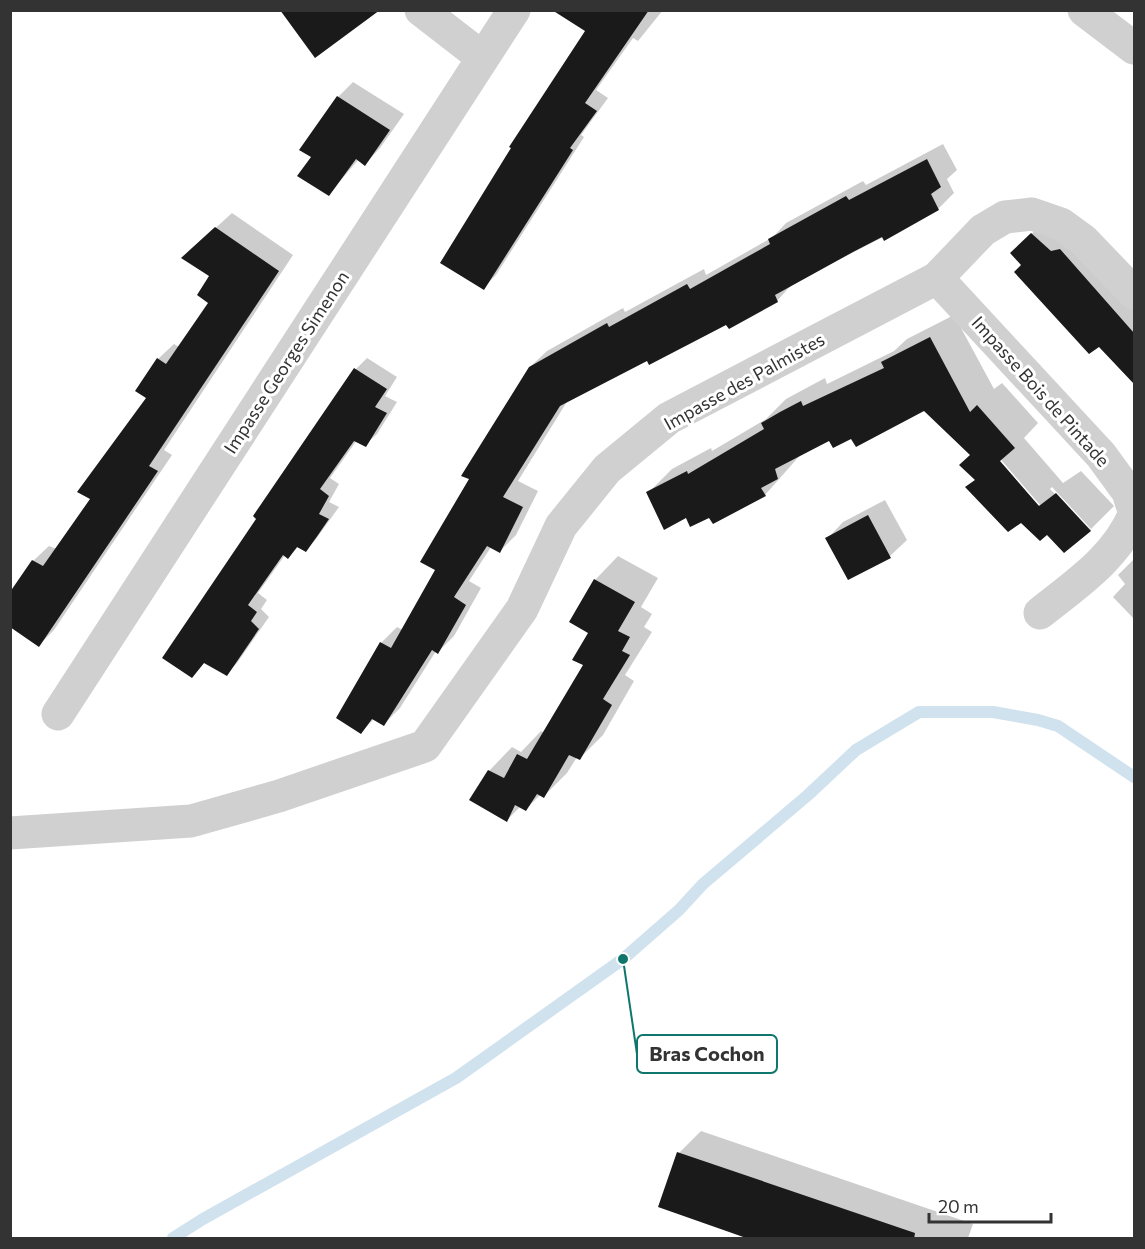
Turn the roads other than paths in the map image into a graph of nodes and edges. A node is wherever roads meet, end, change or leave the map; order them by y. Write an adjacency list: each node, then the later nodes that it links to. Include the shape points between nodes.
1 (421, 10): 5 (street)
2 (514, 10): 5 (street, Impasse Georges Simenon)
3 (1084, 10): 4 (street)
4 (1134, 48)
5 (483, 58): 10 (street, Impasse Georges Simenon)
6 (937, 278): 7 (street, Impasse des Palmistes, via 983,230 1005,217 1032,214 1061,224 1083,240); 8 (street, Impasse Bois de Pintade, via 1101,455 1128,492); 11 (street, Impasse des Palmistes, via 669,418 607,469 561,526 522,609 425,746 279,796 191,821)
7 (1134, 293)
8 (1134, 513): 9 (street, Impasse Bois de Pintade, via 1125,536 1101,564)
9 (1040, 613)
10 (58, 714)
11 (10, 833)

